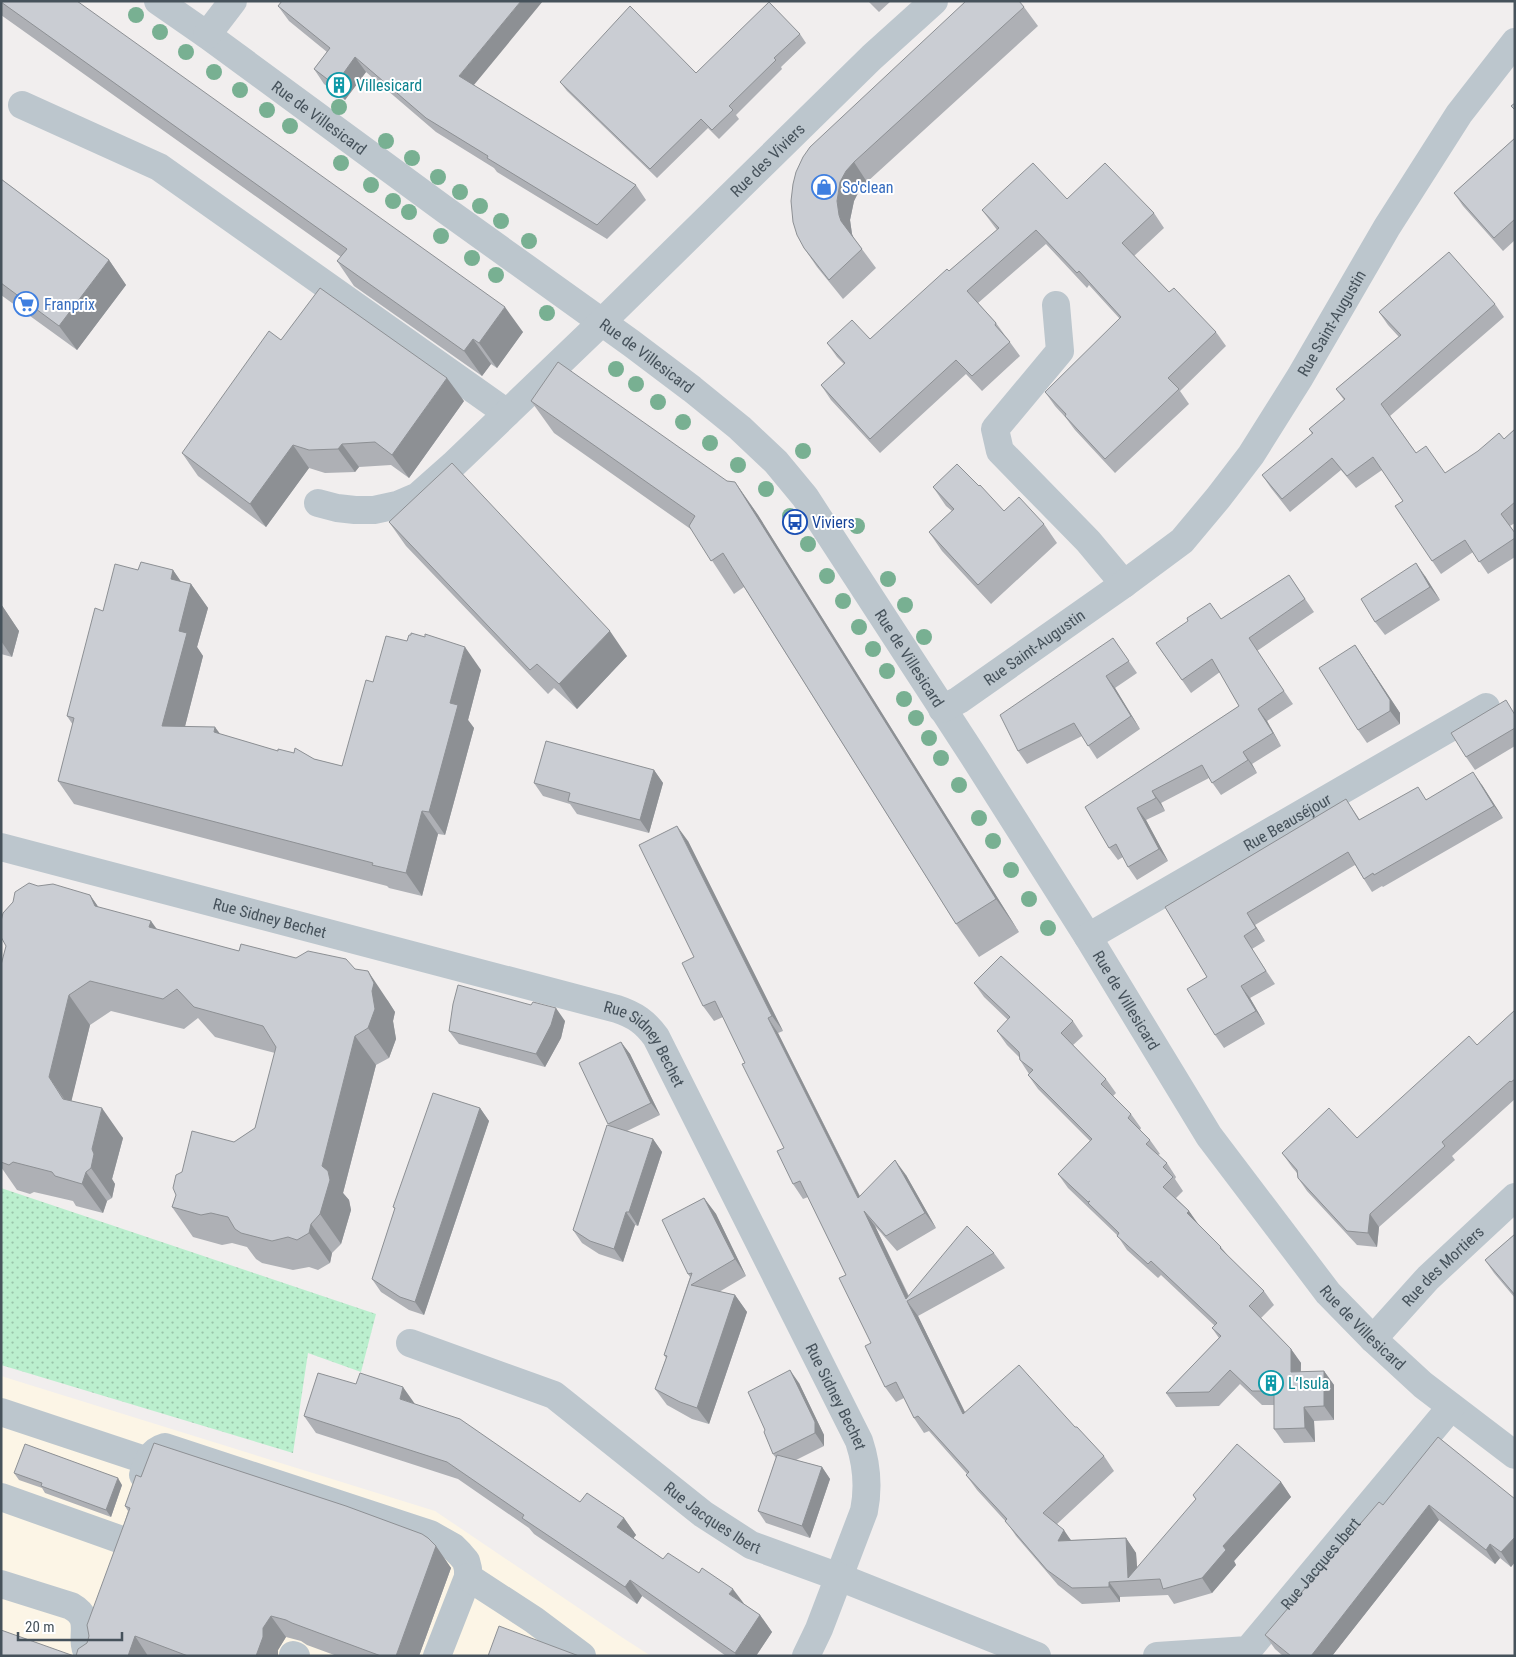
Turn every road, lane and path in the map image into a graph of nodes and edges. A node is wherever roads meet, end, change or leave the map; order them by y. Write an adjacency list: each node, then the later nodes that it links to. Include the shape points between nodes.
1 (158, 1): 4 (street, Rue de Villesicard)
2 (233, 1): 4 (street)
3 (934, 1): 8 (street, Rue des Viviers, via 815,112)
4 (207, 35): 8 (street, Rue de Villesicard)
5 (1515, 42): 11 (street, Rue Saint-Augustin, via 1459,114 1387,227 1251,455 1182,540)
6 (22, 104): 9 (street, via 159,167)
7 (1056, 305): 11 (street, via 1060,351 995,429 1000,451 1088,541)
8 (602, 322): 9 (street, Rue des Viviers); 13 (street, Rue de Villesicard, via 692,389 776,462 805,497)
9 (506, 413): 10 (street, Rue des Viviers, via 418,496 374,510 337,508)
10 (318, 503)
11 (1124, 584): 13 (street, Rue Saint-Augustin)
12 (1486, 707): 15 (street, Rue Beauséjour)
13 (942, 709): 15 (street, Rue de Villesicard)
14 (1, 847): 25 (street, Rue Sidney Bechet, via 617,1009 643,1021 656,1037 865,1458 868,1475 864,1511)
15 (1088, 937): 17 (street, Rue de Villesicard, via 1210,1136 1328,1293)
16 (1515, 1197): 17 (street, Rue des Mortiers, via 1428,1278)
17 (1373, 1339): 19 (street, Rue de Villesicard)
18 (410, 1343): 25 (street, Rue Jacques Ibert, via 554,1395 729,1532 751,1544)
19 (1451, 1407): 21 (street, Rue de Villesicard); 32 (street, Rue Jacques Ibert, via 1248,1650)
20 (1, 1412): 22 (street)
21 (1515, 1455)
22 (148, 1461): 23 (street, via 114,1551); 24 (street, via 165,1447 430,1534 460,1554 466,1561)
23 (1, 1497)
24 (468, 1577): 28 (street); 29 (street)
25 (839, 1577): 30 (street, Rue Sidney Bechet); 31 (street, Rue Jacques Ibert)
26 (1, 1584): 27 (street, via 78,1610 85,1622 85,1644)
27 (89, 1656)
28 (437, 1656)
29 (582, 1656)
30 (806, 1656)
31 (1038, 1656)
32 (1157, 1656)

